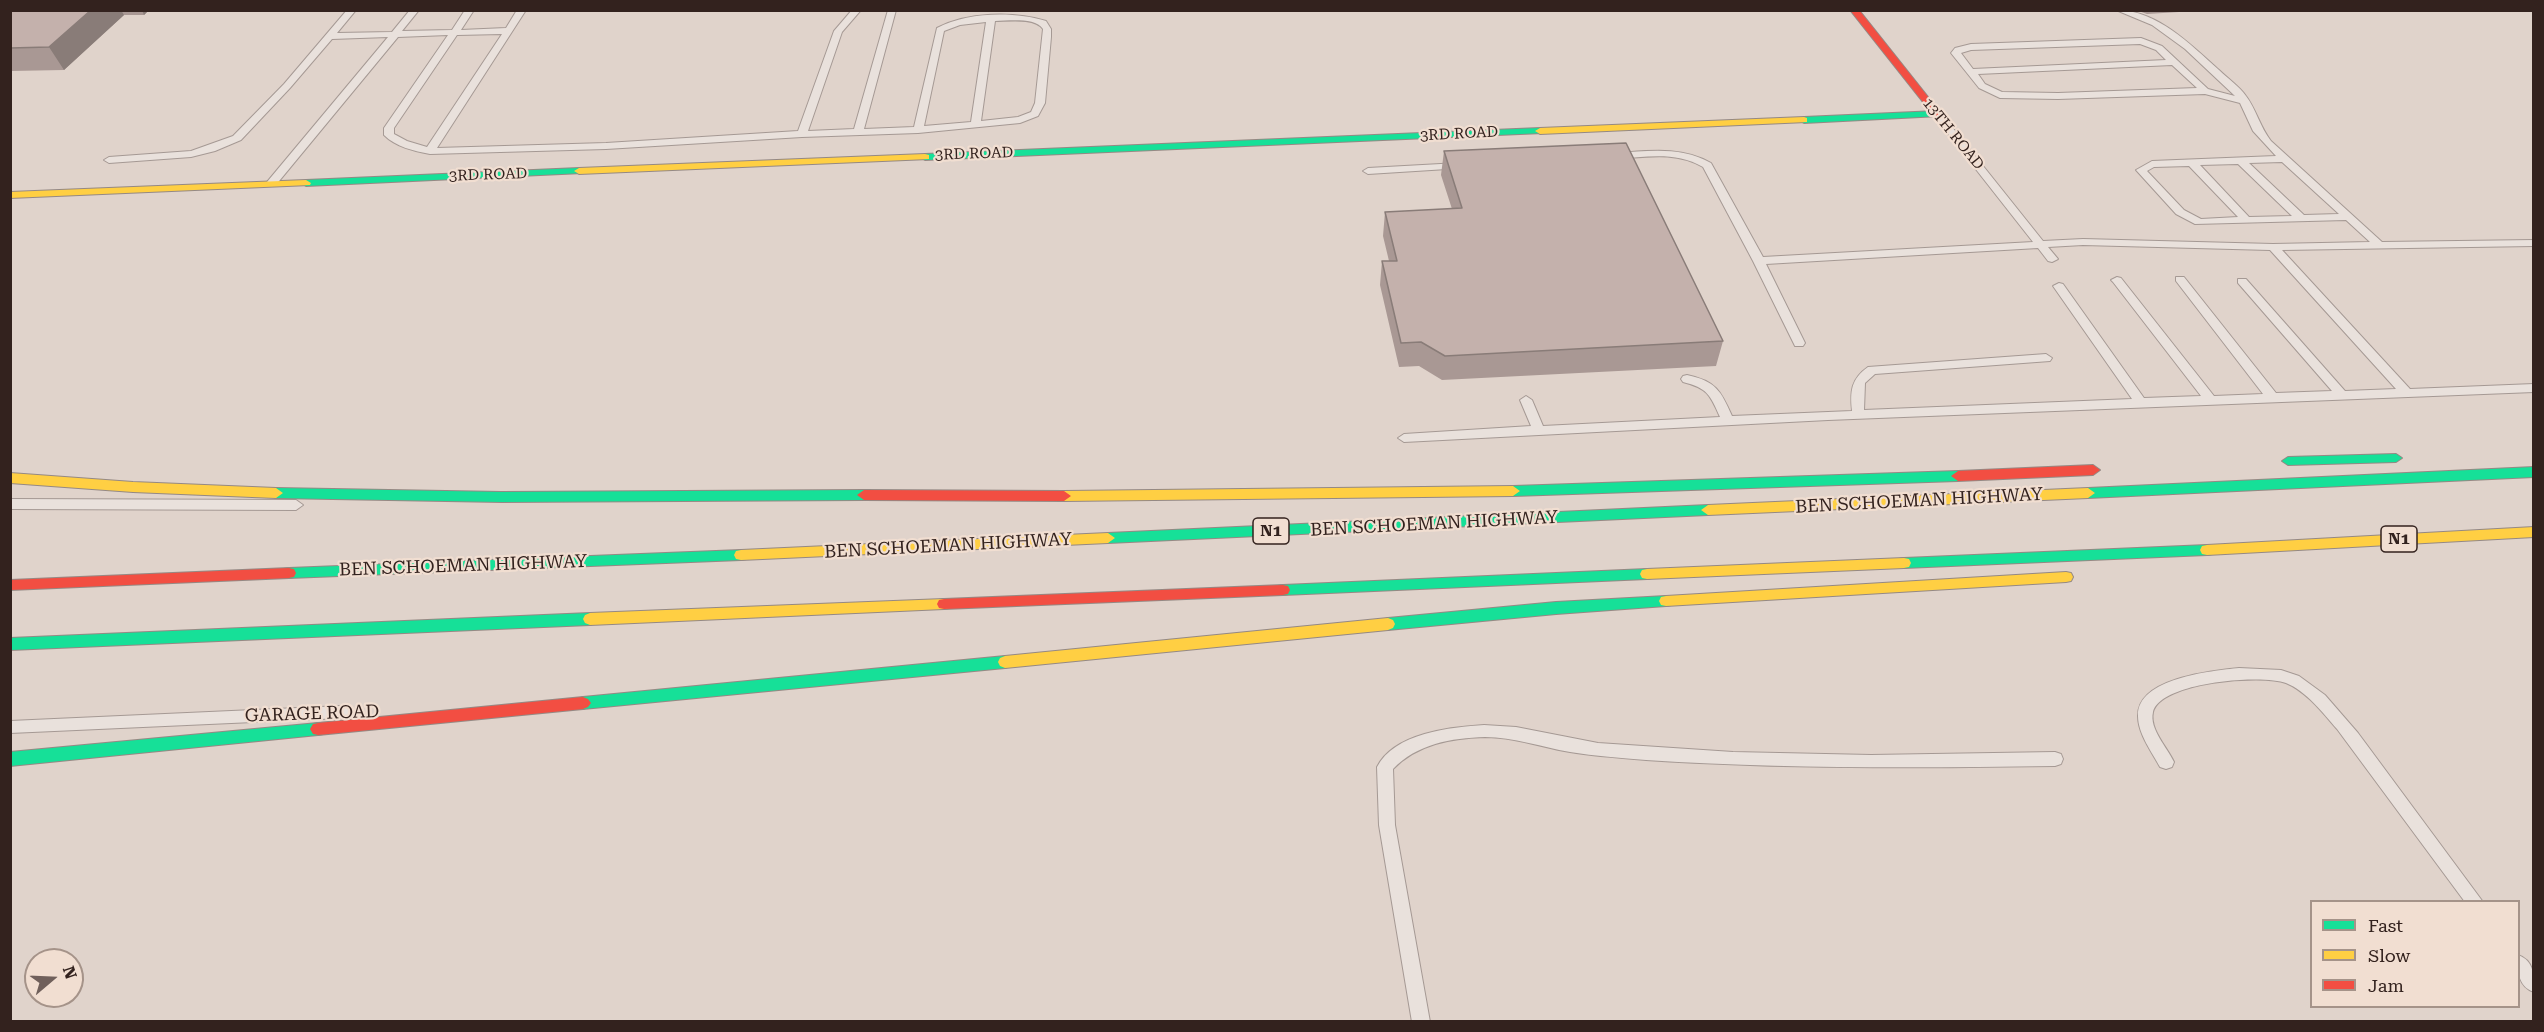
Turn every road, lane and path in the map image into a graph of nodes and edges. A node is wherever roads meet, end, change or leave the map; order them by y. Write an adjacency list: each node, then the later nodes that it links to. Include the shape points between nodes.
1 (352, 10): 13 (lane)
2 (415, 10): 12 (lane)
3 (470, 10): 11 (lane)
4 (522, 10): 10 (lane)
5 (857, 10): 22 (lane, via 838,31)
6 (892, 10): 21 (lane)
7 (1854, 10): 18 (main road, 13TH ROAD)
8 (2121, 10): 17 (lane, via 2170,32)
9 (991, 20): 19 (lane); 19 (lane, via 1036,19 1047,29 1040,104 1035,114 1028,117); 20 (lane, via 957,23 940,30)
10 (508, 31): 11 (lane); 23 (lane)
11 (453, 32): 12 (lane); 23 (lane, via 388,132 406,145)
12 (396, 34): 13 (lane); 31 (lane)
13 (330, 36): 26 (lane, via 237,138 191,154)
14 (2176, 62): 15 (lane); 15 (lane, via 2152,44 2141,41 1958,50 1959,59); 16 (lane)
15 (1970, 72): 16 (lane, via 1987,90 2012,96)
16 (2205, 91): 17 (lane)
17 (2244, 101): 25 (lane, via 2258,131)
18 (1937, 114): 31 (main road, 3RD ROAD); 37 (lane, 13TH ROAD)
19 (975, 126): 20 (lane)
20 (918, 130): 21 (lane)
21 (858, 133): 22 (lane)
22 (802, 134): 23 (lane)
23 (430, 152)
24 (1610, 157): 41 (lane, via 1683,155 1701,160 1713,173)
25 (2283, 159): 27 (lane); 33 (lane)
26 (109, 160)
27 (2240, 160): 28 (lane); 34 (lane)
28 (2191, 162): 35 (lane); 35 (lane, via 2152,164 2141,170 2191,219 2205,223)
29 (1472, 165): 30 (lane)
30 (1368, 171)
31 (271, 184): 32 (main road, 3RD ROAD)
32 (10, 195)
33 (2347, 217): 34 (lane); 38 (lane)
34 (2302, 219): 35 (lane)
35 (2247, 221)
36 (2534, 243): 38 (lane)
37 (2041, 244): 39 (lane, via 2118,242); 40 (lane, 13TH ROAD); 41 (lane)
38 (2379, 245): 39 (lane)
39 (2273, 248): 50 (lane)
40 (2052, 259)
41 (1759, 261): 46 (lane)
42 (2180, 279): 52 (lane)
43 (2117, 280): 54 (lane)
44 (2242, 281): 51 (lane)
45 (2059, 285): 55 (lane)
46 (1799, 343)
47 (2046, 358): 56 (lane, via 1872,370 1857,384)
48 (1687, 379): 57 (lane, via 1709,385)
49 (2534, 388): 50 (lane)
50 (2407, 393): 51 (lane)
51 (2342, 395): 52 (lane)
52 (2274, 399): 54 (lane)
53 (1526, 400): 58 (lane)
54 (2211, 401): 55 (lane)
55 (2140, 402): 56 (lane)
56 (1858, 413): 57 (lane)
57 (1727, 419): 58 (lane)
58 (1539, 430): 59 (lane)
59 (1404, 438)
60 (2407, 458): 62 (main road)
61 (2452, 461): 64 (main road)
62 (2278, 462)
63 (2104, 470): 66 (main road, via 1623,488 1267,496)
64 (2532, 472): 72 (main road, BEN SCHOEMAN HIGHWAY / N1)
65 (10, 478): 66 (main road, via 194,490)
66 (501, 497): 67 (lane, via 353,504)
67 (10, 504)
68 (2534, 532): 69 (main road, N1)
69 (2209, 550): 70 (main road); 73 (main road, N1)
70 (2126, 567)
71 (2077, 576): 74 (main road, via 1556,608)
72 (10, 585)
73 (10, 644)
74 (614, 701): 75 (lane, GARAGE ROAD); 76 (main road)
75 (10, 728)
76 (10, 759)
77 (2055, 759): 82 (lane, via 1701,757 1571,746 1486,731 1446,734 1408,747 1385,767 1387,825)
78 (2166, 762): 79 (lane, via 2147,729 2145,711 2149,701 2164,690 2260,672 2278,673 2294,680 2332,713)
79 (2473, 900)
80 (2520, 966): 81 (lane)
81 (2534, 984)
82 (1421, 1022)

